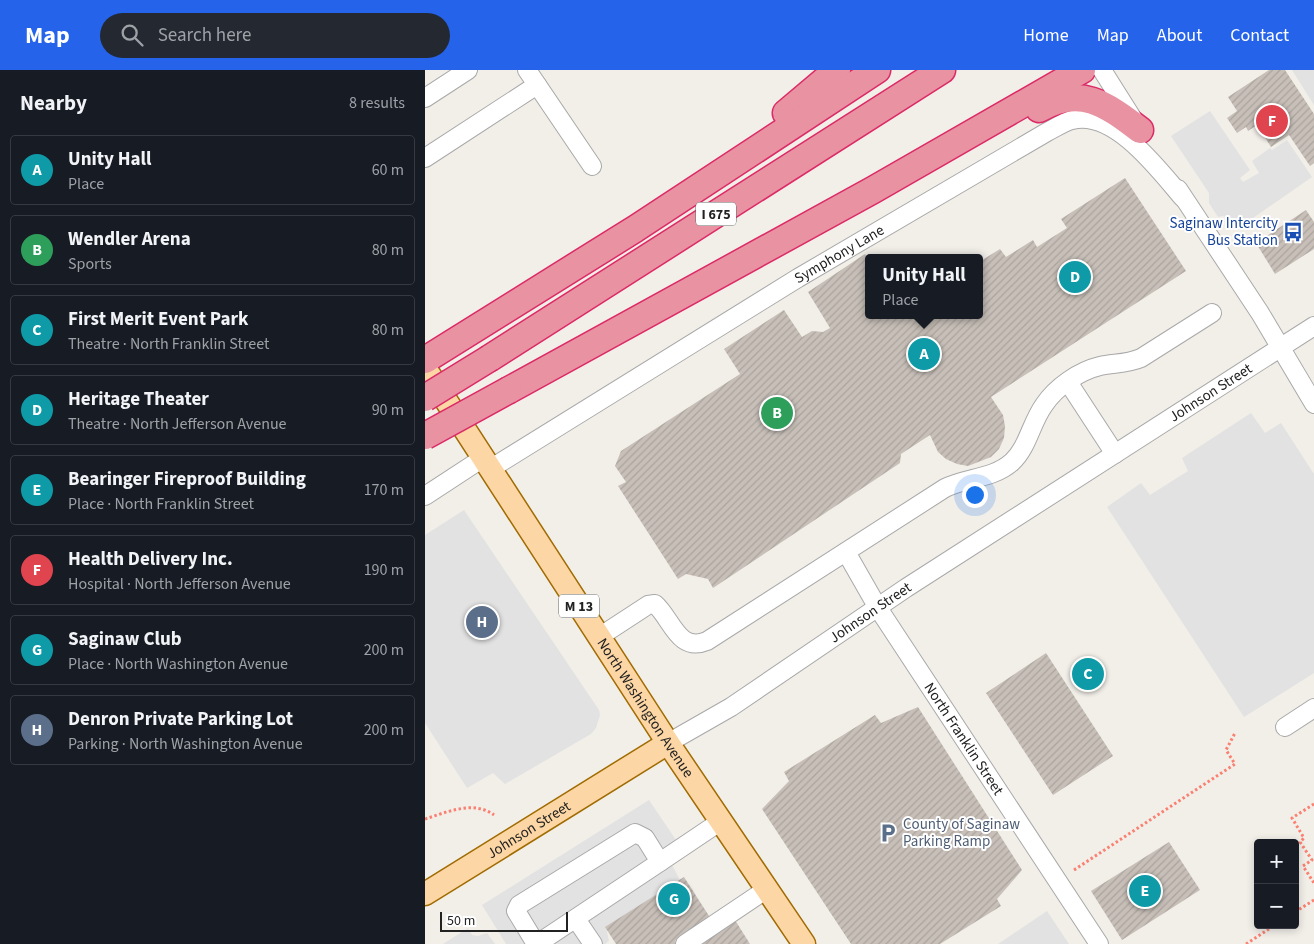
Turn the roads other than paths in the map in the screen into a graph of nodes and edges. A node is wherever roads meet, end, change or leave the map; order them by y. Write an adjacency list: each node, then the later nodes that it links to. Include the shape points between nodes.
1 (468, 70): 9 (street)
2 (527, 70): 8 (street)
3 (837, 70): 14 (highway)
4 (877, 70): 14 (highway, I 675)
5 (942, 70): 22 (highway, I 675, bridge)
6 (1082, 70): 13 (highway)
7 (1102, 70): 10 (street)
8 (537, 85): 11 (street); 12 (street)
9 (425, 98)
10 (1140, 130): 13 (highway, via 1096,100 1066,98 1051,102 945,165); 15 (street)
11 (425, 158)
12 (592, 166)
13 (873, 190): 24 (highway, bridge)
14 (685, 197): 19 (highway, I 675)
15 (1183, 198): 18 (street); 26 (street, Symphony Lane, via 1116,130 1104,122 1072,120 798,278)
16 (1212, 313): 21 (street, via 1129,364 1099,366)
17 (1314, 326): 18 (street, Johnson Street)
18 (1281, 347): 23 (street); 25 (street, Johnson Street)
19 (425, 360)
20 (425, 368): 26 (main road, North Washington Avenue / M 13)
21 (1068, 382): 25 (street); 28 (street, via 1044,404 1012,462 984,477 957,482 945,488)
22 (425, 398)
23 (1314, 404)
24 (425, 436)
25 (1115, 454): 29 (street, Johnson Street)
26 (487, 464): 27 (street, Symphony Lane); 30 (main road, North Washington Avenue / M 13)
27 (425, 496)
28 (846, 552): 29 (street, North Franklin Street); 30 (street, via 707,642 698,645 682,640 655,604 648,605)
29 (878, 608): 33 (street, Johnson Street, via 731,707); 43 (street, North Franklin Street)
30 (599, 637): 33 (main road, North Washington Avenue / M 13)
31 (1314, 708): 32 (street)
32 (1285, 727)
33 (669, 743): 34 (main road, North Washington Avenue / M 13); 37 (main road, Johnson Street)
34 (721, 821): 35 (street); 36 (main road, North Washington Avenue / M 13)
35 (659, 862): 38 (street); 39 (street, via 645,838 635,833 519,905 516,911 519,919)
36 (767, 889): 41 (street); 42 (main road, North Washington Avenue / M 13)
37 (425, 894)
38 (576, 919): 39 (street); 40 (street)
39 (536, 944)
40 (593, 944)
41 (685, 944)
42 (804, 944)
43 (1099, 944)

